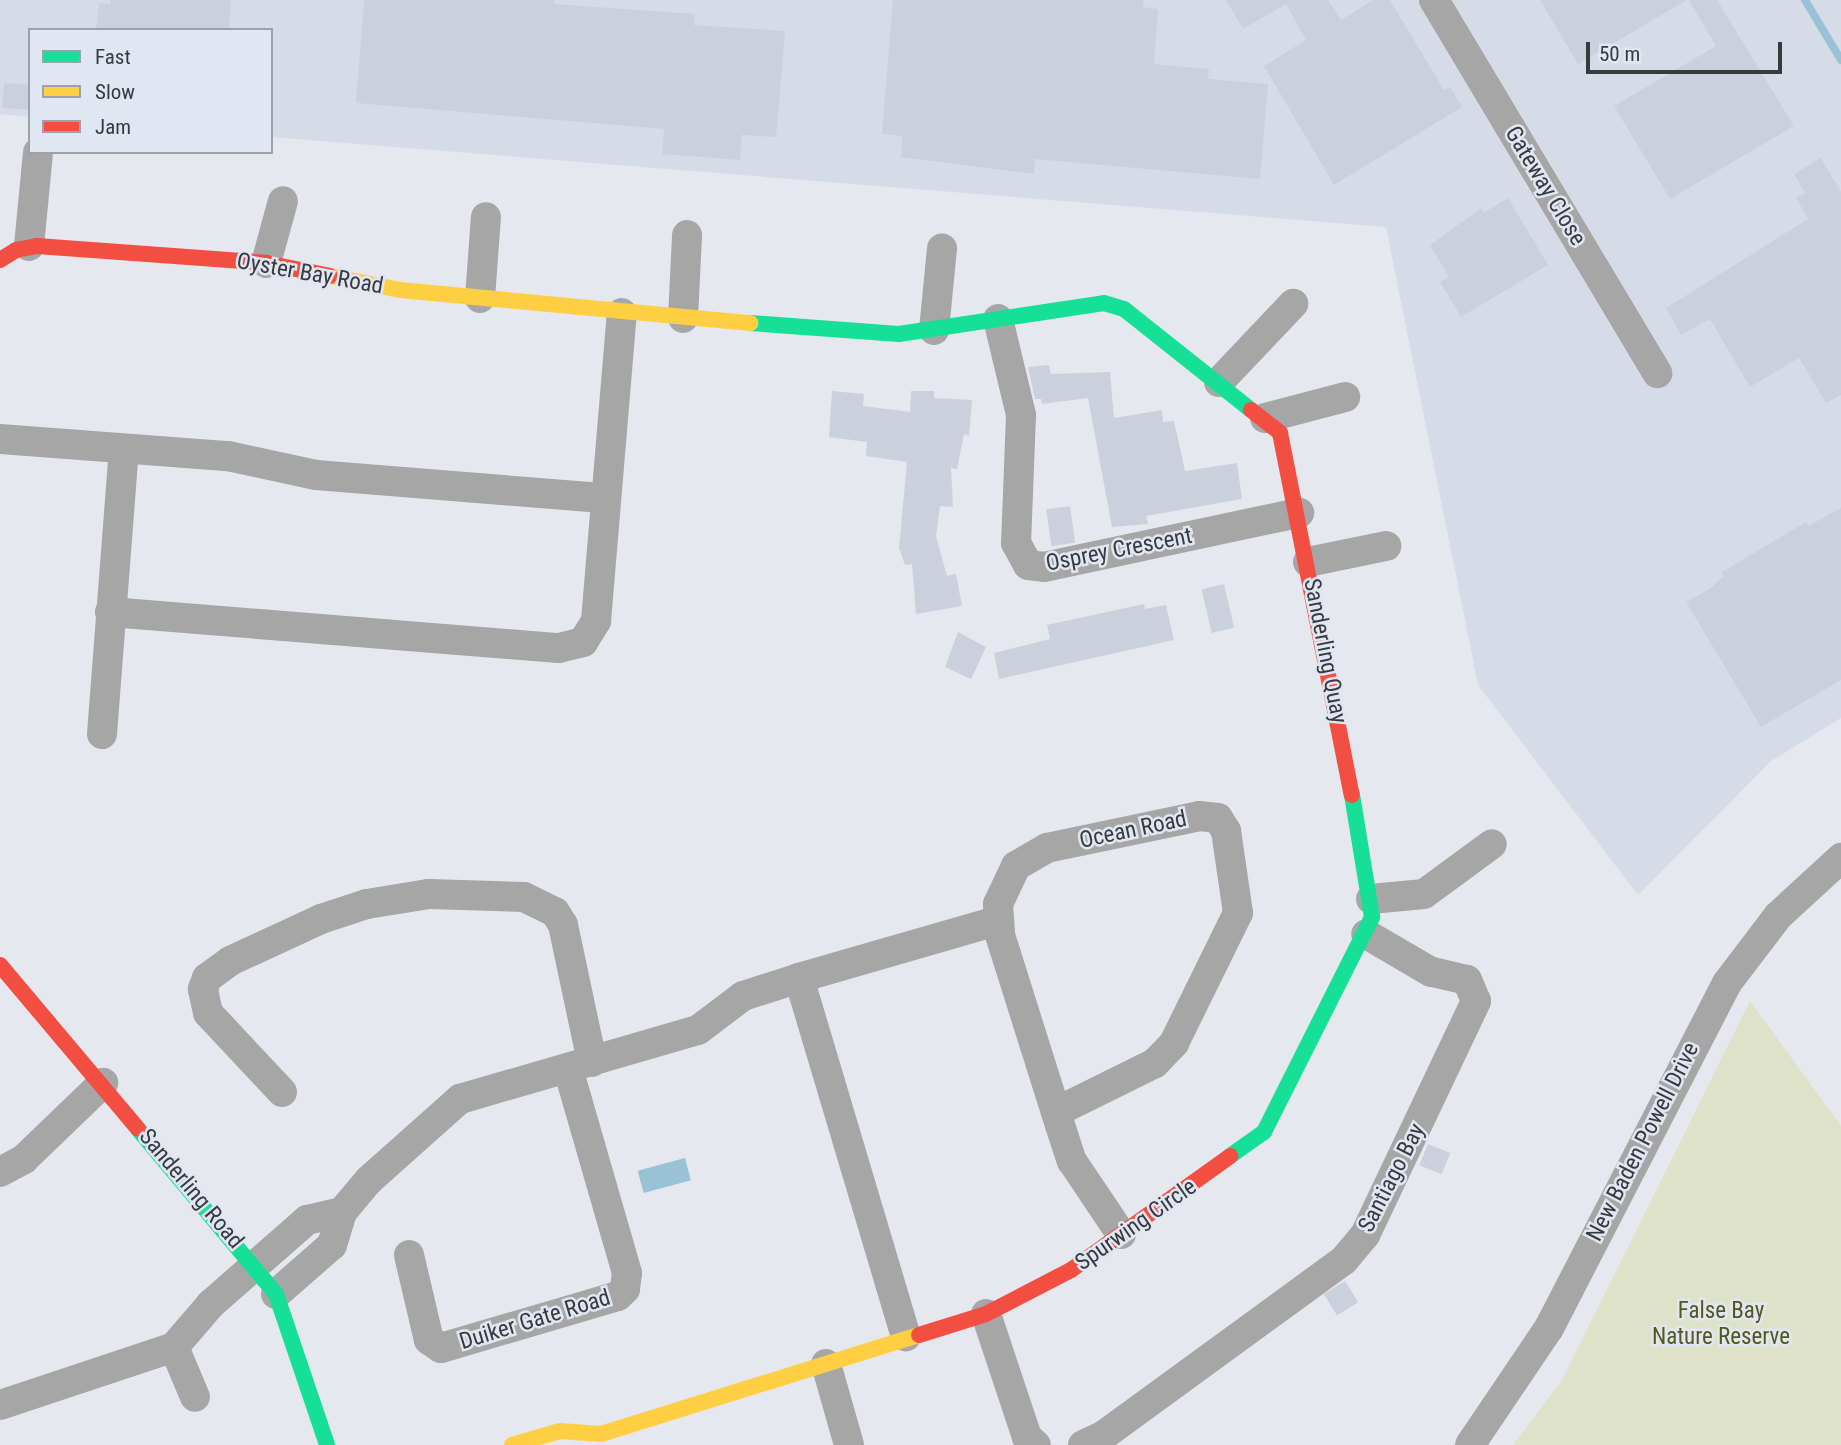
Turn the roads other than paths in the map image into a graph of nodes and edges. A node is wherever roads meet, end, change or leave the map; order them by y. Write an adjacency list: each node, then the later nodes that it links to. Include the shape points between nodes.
1 (1434, 0): 16 (street, Gateway Close)
2 (38, 154): 6 (street)
3 (283, 201): 9 (street)
4 (486, 217): 10 (street)
5 (687, 235): 13 (street)
6 (29, 246): 8 (street, Oyster Bay Road); 9 (street, Oyster Bay Road)
7 (942, 248): 15 (street)
8 (0, 260)
9 (266, 263): 10 (street, Oyster Bay Road, via 400,290)
10 (480, 298): 12 (street, Oyster Bay Road)
11 (1293, 304): 17 (street)
12 (622, 313): 13 (street, Oyster Bay Road); 22 (street)
13 (683, 318): 15 (street, Oyster Bay Road, via 899,334)
14 (998, 319): 15 (street); 17 (street, Sanderling Quay, via 1086,304 1124,309); 23 (street, Osprey Crescent, via 1021,415 1016,543 1028,565 1044,567)
15 (934, 330)
16 (1657, 373)
17 (1219, 382): 19 (street, Sanderling Quay)
18 (1345, 397): 19 (street)
19 (1265, 418): 23 (street, Sanderling Quay, via 1280,433 1286,449)
20 (0, 439): 21 (street)
21 (124, 450): 22 (street, via 228,456 316,475); 26 (street)
22 (605, 498): 26 (street, via 596,621 590,634 571,647)
23 (1299, 513): 25 (street, Sanderling Quay)
24 (1386, 546): 25 (street, Sanderling Quay)
25 (1308, 562): 28 (street, Sanderling Quay)
26 (110, 612): 27 (street)
27 (102, 734)
28 (1342, 741): 31 (street, Spurwing Circle)
29 (1492, 844): 31 (street, via 1424,894)
30 (1841, 858): 58 (street, New Baden Powell Drive, via 1778,916 1727,983 1549,1328)
31 (1371, 899): 33 (street, Spurwing Circle)
32 (997, 921): 35 (street); 39 (street); 39 (street, Ocean Road, via 1008,877 1016,866 1047,848 1200,816 1223,823 1238,913 1174,1043 1155,1063)
33 (1366, 934): 42 (street, Spurwing Circle, via 1265,1132); 57 (street, Santiago Bay, via 1431,972 1467,980 1476,1001 1366,1235 1343,1260 1104,1435)
34 (0, 965): 37 (street, Sanderling Road)
35 (799, 978): 36 (street, via 743,996 698,1030); 47 (street)
36 (580, 1065): 38 (street, Duiker Gate Road, via 563,925 555,912 524,897 429,894 367,904 321,919 230,961 207,978 203,1003 208,1013); 41 (street, via 460,1099 398,1152); 43 (street, Duiker Gate Road, via 627,1273 625,1289 618,1296 441,1348 429,1340)
37 (103, 1083): 40 (street, via 24,1159); 44 (street, Sanderling Road)
38 (282, 1092)
39 (1056, 1112): 42 (street, via 1077,1171)
40 (0, 1172)
41 (342, 1212): 44 (street, via 307,1220); 45 (street, via 332,1245)
42 (1121, 1234): 46 (street, Spurwing Circle, via 1071,1270)
43 (409, 1255)
44 (255, 1266): 45 (street, Sanderling Road); 48 (street, via 204,1311)
45 (276, 1294): 53 (street, Sanderling Road)
46 (986, 1314): 47 (street, Spurwing Circle); 56 (street, via 1027,1437)
47 (906, 1336): 49 (street, Spurwing Circle)
48 (174, 1347): 50 (street); 51 (street)
49 (825, 1364): 52 (street, Spurwing Circle); 55 (street)
50 (195, 1397)
51 (0, 1405)
52 (590, 1439): 54 (street, Spurwing Circle, via 560,1431)
53 (327, 1445)
54 (512, 1445)
55 (849, 1445)
56 (1036, 1445)
57 (1083, 1445)
58 (1470, 1445)

